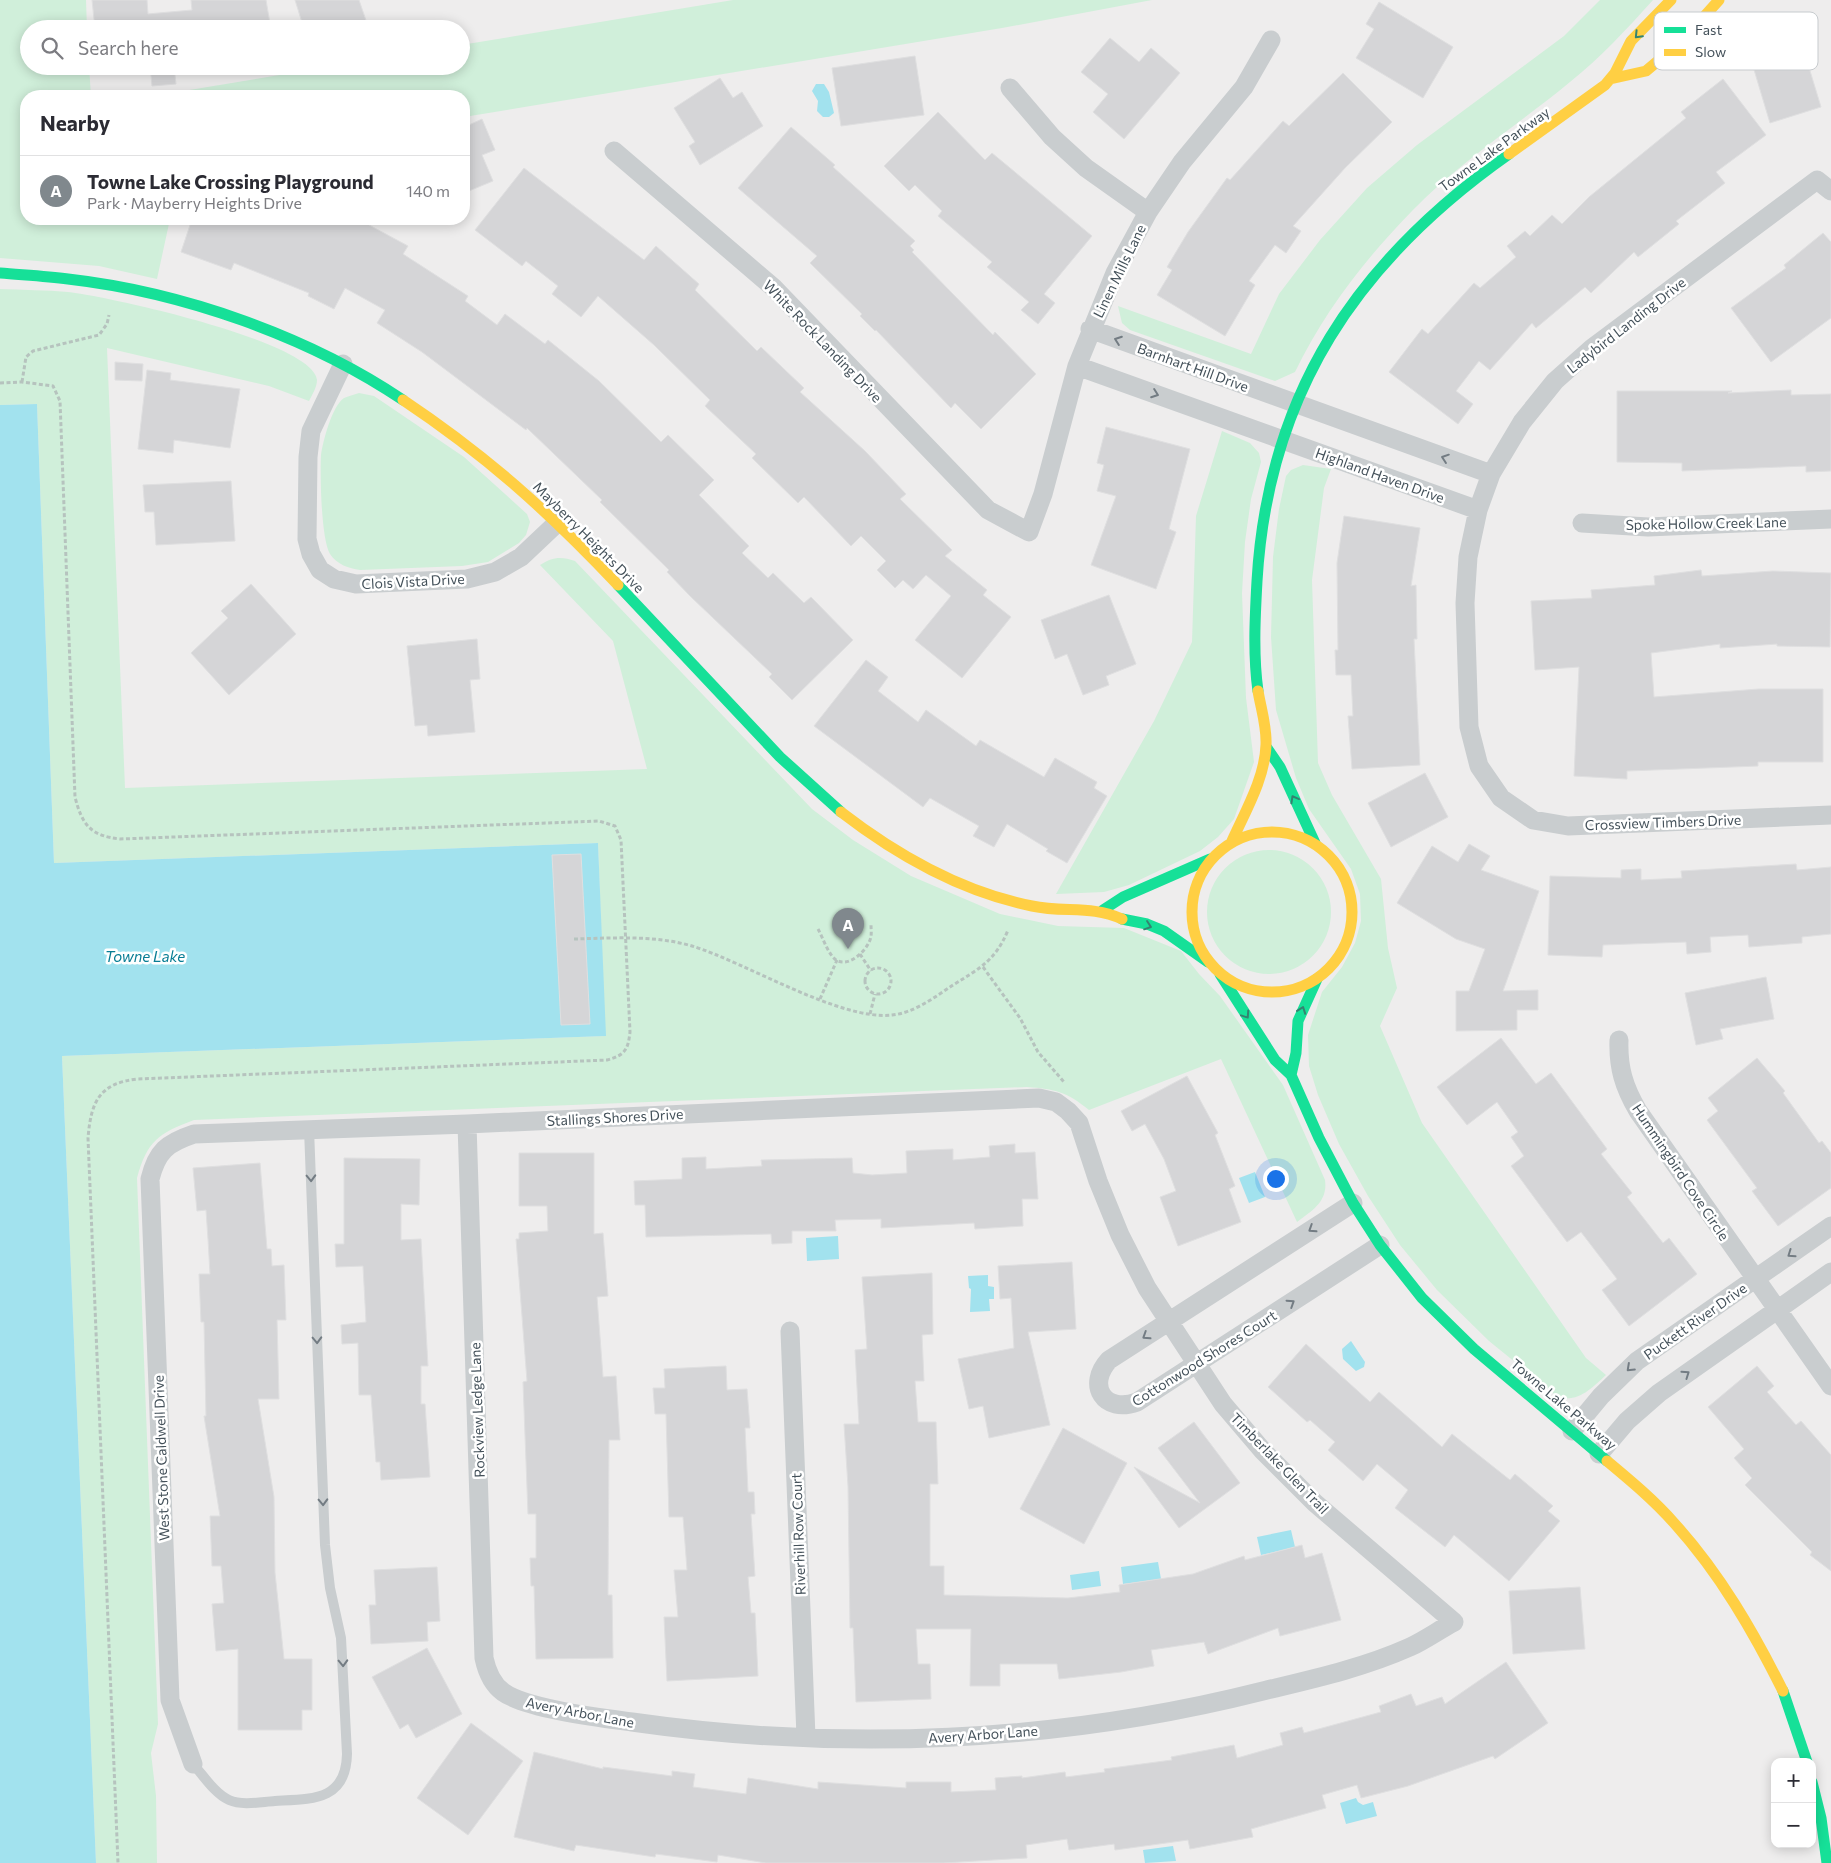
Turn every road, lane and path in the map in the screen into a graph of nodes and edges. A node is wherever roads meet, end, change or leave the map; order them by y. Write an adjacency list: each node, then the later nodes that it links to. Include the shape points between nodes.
1 (1671, 0): 3 (street, Towne Lake Parkway, one-way to 3)
2 (1719, 0): 4 (street, Towne Lake Parkway)
3 (1660, 12)
4 (1708, 12)
5 (1654, 18): 8 (street, Towne Lake Parkway, one-way to 8, via 1626,47)
6 (1271, 40): 12 (street, Linen Mills Lane, via 1244,87 1182,162)
7 (1654, 65): 8 (street, Towne Lake Parkway, via 1646,72)
8 (1610, 80): 20 (street, Towne Lake Parkway, via 1465,186 1413,232 1378,268 1347,311 1316,360)
9 (1010, 88): 12 (street, via 1052,137 1086,168)
10 (614, 151): 27 (street, White Rock Landing Drive, via 774,288 982,505)
11 (1824, 185): 22 (street, Ladybird Landing Drive, via 1592,348 1555,381 1522,422)
12 (1148, 212): 15 (street, Linen Mills Lane, via 1115,273)
13 (0, 273): 16 (street, Mayberry Heights Drive, via 84,280 166,296 287,337)
14 (109, 315): 18 (path, via 108,324 99,335 32,351 26,357)
15 (1090, 330): 17 (street, Linen Mills Lane); 20 (street, Barnhart Hill Drive, one-way to 15)
16 (343, 364): 25 (street, Mayberry Heights Drive, via 462,438); 25 (street, Clois Vista Drive, via 311,432 308,457 307,539 320,570 356,584 467,579 496,572 521,557)
17 (1077, 366): 21 (street, one-way to 21); 27 (street, Linen Mills Lane, via 1043,494)
18 (22, 382): 19 (path); 39 (path, via 53,386 60,401 75,797 85,824 100,835 120,839 608,822 615,826 621,840)
19 (0, 383)
20 (1295, 404): 21 (street, Towne Lake Parkway); 22 (street, one-way to 20)
21 (1282, 441): 23 (street, Highland Haven Drive); 28 (street, Towne Lake Parkway, via 1267,498 1255,617 1258,684)
22 (1491, 474): 23 (street, Ladybird Landing Drive)
23 (1478, 510): 29 (street, Ladybird Landing Drive, via 1468,557 1465,603 1469,727 1479,766)
24 (1831, 519): 26 (street, Spoke Hollow Creek Lane, via 1648,527)
25 (557, 523): 34 (street, Mayberry Heights Drive, via 795,772 838,811 891,847 999,898 1054,910)
26 (1582, 523)
27 (1029, 532)
28 (1267, 748): 31 (street, Towne Lake Parkway, via 1254,792); 32 (street, Towne Lake Parkway, one-way to 28, via 1280,767)
29 (1501, 798): 30 (street, Crossview Timbers Drive, via 1533,820 1568,826)
30 (1831, 816)
31 (1232, 841): 32 (street, via 1259,831 1288,832); 33 (street)
32 (1315, 843): 46 (street, via 1340,869 1348,885 1353,911 1349,938 1337,961)
33 (1210, 859): 34 (street, via 1123,897); 42 (street, via 1193,892 1193,928)
34 (1103, 910): 42 (street, Mayberry Heights Drive, one-way to 42, via 1170,935)
35 (871, 924): 40 (path, via 870,941)
36 (818, 929): 41 (path)
37 (1008, 930): 43 (path, via 996,954)
38 (574, 939): 39 (path)
39 (626, 939): 48 (path, via 672,941 694,947); 75 (path, via 628,1046 620,1056 607,1060 138,1079 106,1088 95,1101 88,1138)
40 (860, 954): 41 (path, via 845,962); 44 (path)
41 (837, 960): 48 (path)
42 (1208, 962): 45 (street)
43 (982, 967): 49 (path, via 905,1012); 52 (path, via 1020,1018 1038,1052)
44 (871, 971): 47 (path, via 866,975 865,983); 47 (path, via 884,971 892,982 889,989)
45 (1220, 974): 46 (street, via 1243,987 1268,993 1293,990); 51 (street, Towne Lake Parkway, one-way to 51, via 1275,1060)
46 (1317, 979): 51 (street, one-way to 46, via 1298,1021)
47 (875, 994): 49 (path)
48 (820, 999): 49 (path)
49 (870, 1014)
50 (1619, 1040): 61 (street, Hummingbird Cove Circle, via 1618,1062 1628,1094)
51 (1291, 1074): 57 (street, Towne Lake Parkway, via 1319,1138)
52 (1070, 1086)
53 (1068, 1110): 54 (street, Stallings Shores Drive, via 1056,1102 1039,1098); 63 (street, Timberlake Glen Trail, via 1079,1123 1120,1235)
54 (466, 1124): 55 (street, Stallings Shores Drive); 70 (street, Rockview Ledge Lane, via 484,1658 488,1675)
55 (309, 1129): 56 (street, Stallings Shores Drive, via 194,1134 175,1140); 73 (lane, one-way to 73, via 325,1545 330,1588 342,1638 345,1773 333,1790 312,1799 238,1802 221,1795)
56 (162, 1150): 73 (street, West Stone Caldwell Drive, via 150,1179 170,1700)
57 (1353, 1202): 59 (street, Towne Lake Parkway); 63 (street, Cottonwood Shores Court, one-way to 63)
58 (1831, 1226): 61 (street, Puckett River Drive, one-way to 61)
59 (1380, 1245): 65 (street, Cottonwood Shores Court, one-way to 59); 67 (street, Towne Lake Parkway, via 1422,1298 1474,1349)
60 (1831, 1272): 62 (street)
61 (1755, 1279): 62 (street, Hummingbird Cove Circle); 67 (street, Puckett River Drive, one-way to 67, via 1637,1361 1601,1396)
62 (1777, 1310): 66 (street, Hummingbird Cove Circle); 68 (street, one-way to 62, via 1659,1393)
63 (1168, 1322): 65 (street, Timberlake Glen Trail); 65 (street, Cottonwood Shores Court, one-way to 65, via 1109,1360 1100,1370 1098,1382 1102,1395 1111,1404 1124,1407)
64 (790, 1331): 71 (street, Riverhill Row Court)
65 (1196, 1364): 69 (street, Timberlake Glen Trail, via 1223,1404 1315,1503)
66 (1831, 1386)
67 (1572, 1431): 68 (street, Towne Lake Parkway)
68 (1599, 1454): 72 (street, Towne Lake Parkway, via 1675,1523 1716,1574 1752,1630 1783,1691)
69 (1454, 1622): 71 (street, Avery Arbor Lane, via 1411,1646 1371,1662 1210,1704 1116,1722 978,1737 886,1740)
70 (501, 1691): 71 (street, Avery Arbor Lane, via 528,1703 604,1718 695,1731)
71 (806, 1737)
72 (1806, 1758)
73 (193, 1764)
74 (1816, 1798): 76 (street)
75 (118, 1863)
76 (1827, 1863)

